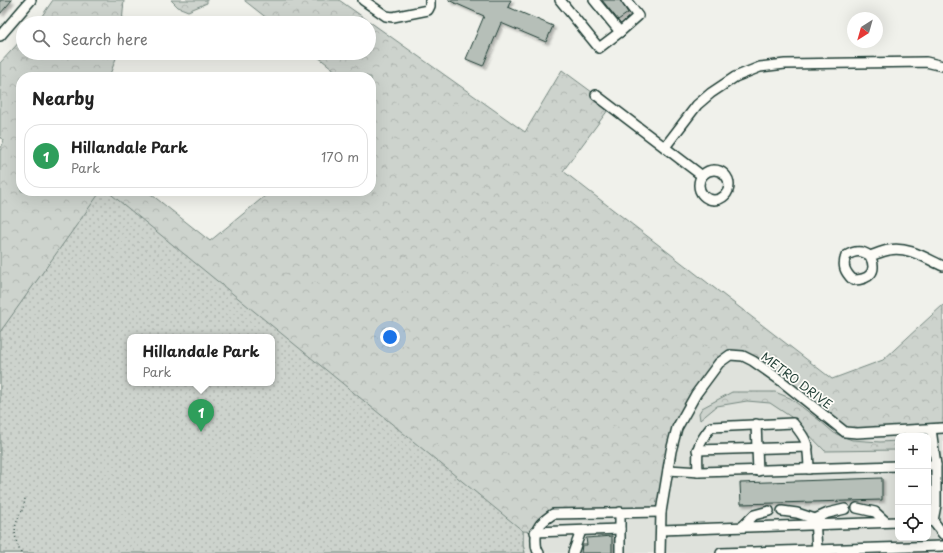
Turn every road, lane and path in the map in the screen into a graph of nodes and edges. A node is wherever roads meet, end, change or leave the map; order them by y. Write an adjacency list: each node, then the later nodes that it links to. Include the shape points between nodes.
1 (31, 0): 7 (street)
2 (363, 0): 3 (street, via 386,16 393,17 428,10)
3 (430, 0)
4 (560, 0): 9 (street, via 599,48)
5 (594, 0): 9 (street)
6 (626, 0): 9 (street, via 638,16)
7 (17, 16)
8 (16, 17): 10 (street)
9 (620, 32)
10 (0, 36)
11 (943, 66): 13 (street, via 926,62 785,64 760,67 735,77 711,93 697,105)
12 (596, 95): 13 (street)
13 (665, 147): 14 (street)
14 (701, 175)
15 (870, 256): 16 (street, via 890,250 901,250 915,253)
16 (943, 266)
17 (756, 424): 20 (street, via 793,423 805,437); 21 (street); 22 (street, via 711,427)
18 (943, 428): 19 (street, METRO DRIVE)
19 (931, 429): 23 (street); 26 (street, METRO DRIVE, via 845,432 753,361 742,356 730,355 719,363 696,394 677,428)
20 (808, 447): 21 (street); 25 (street)
21 (757, 448): 22 (street); 27 (street)
22 (697, 450): 28 (street)
23 (932, 465): 36 (street, via 936,505)
24 (895, 466): 25 (street)
25 (808, 469): 27 (street)
26 (668, 470): 28 (street); 35 (street, METRO DRIVE)
27 (758, 471): 28 (street)
28 (698, 472)
29 (25, 496): 50 (path, via 24,509 16,522 15,531)
30 (845, 508): 37 (street, via 828,513)
31 (857, 508): 38 (street, via 875,512)
32 (769, 511): 41 (street, via 754,515)
33 (782, 511): 37 (street, via 797,513)
34 (620, 512): 35 (street); 42 (street); 45 (street, via 553,514 542,522)
35 (661, 512): 43 (street, METRO DRIVE)
36 (931, 518)
37 (815, 522): 38 (street); 41 (street); 48 (street)
38 (886, 522): 39 (street)
39 (895, 522)
40 (931, 522): 46 (street)
41 (742, 527): 43 (street)
42 (620, 529): 44 (street); 53 (street)
43 (661, 530): 54 (street, METRO DRIVE)
44 (581, 531): 45 (street); 52 (street)
45 (535, 532): 51 (street, via 536,550)
46 (943, 534)
47 (943, 546): 49 (street)
48 (817, 550): 49 (street); 55 (street)
49 (829, 552)
50 (21, 553)
51 (539, 553)
52 (573, 553)
53 (620, 553)
54 (660, 553)
55 (721, 553)

